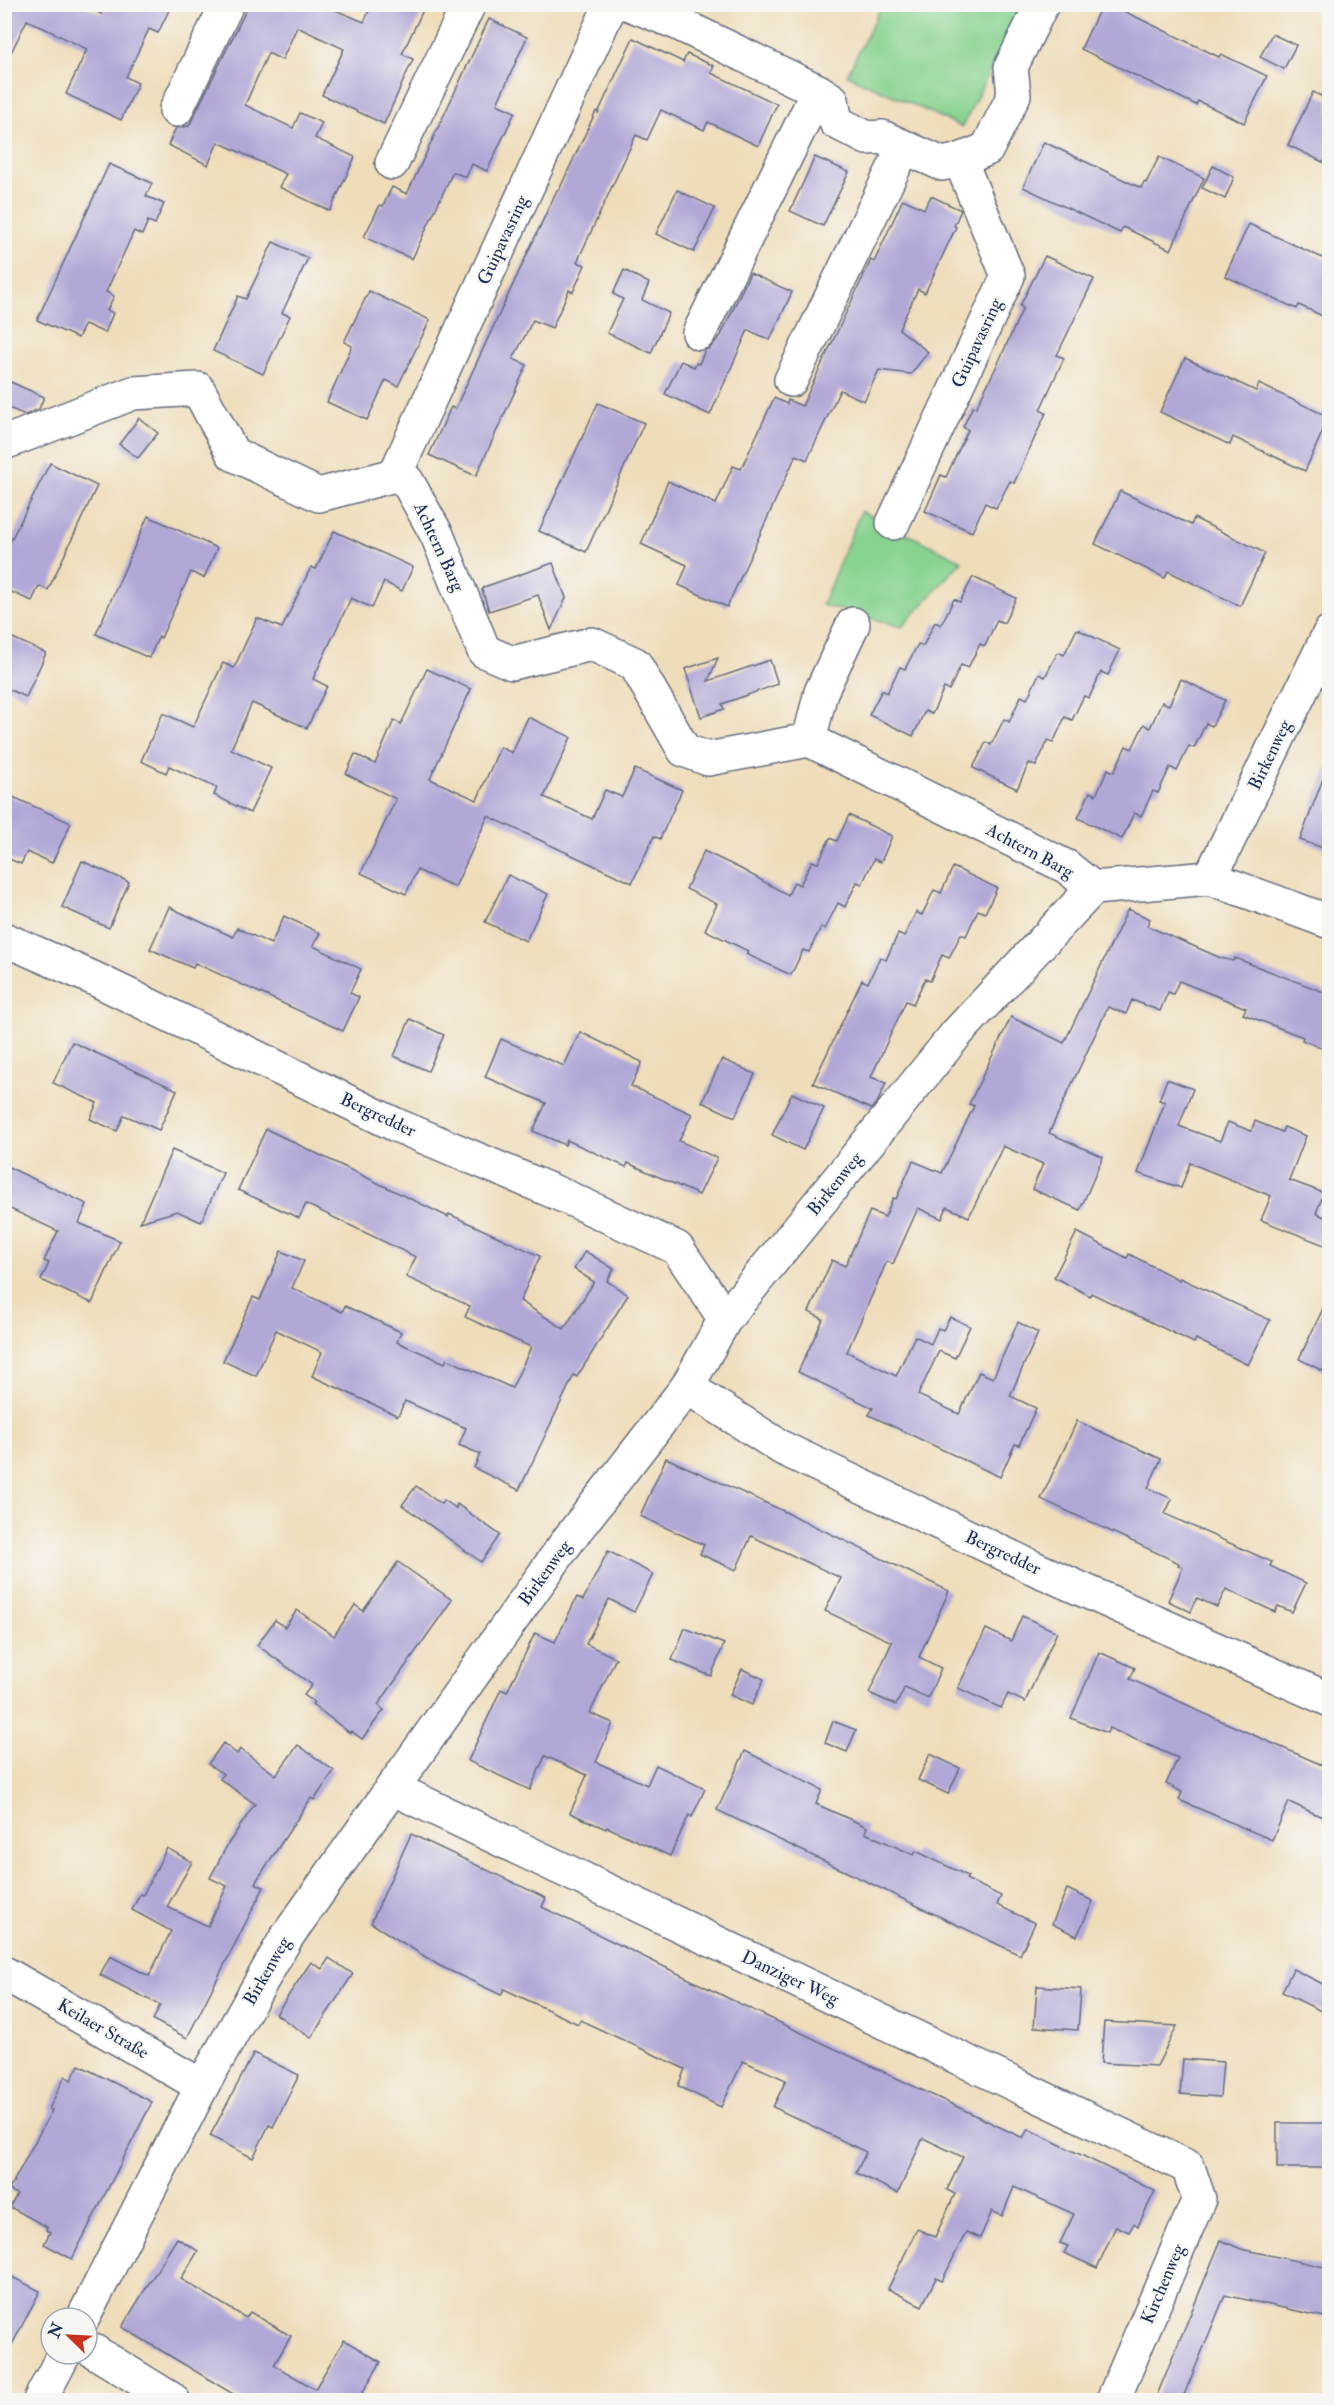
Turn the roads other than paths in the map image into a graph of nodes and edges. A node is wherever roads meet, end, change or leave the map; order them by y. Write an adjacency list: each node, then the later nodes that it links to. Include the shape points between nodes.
1 (227, 4): 7 (street)
2 (470, 4): 10 (street)
3 (611, 4): 14 (street, Guipavasring)
4 (629, 4): 6 (street)
5 (1042, 4): 9 (street, via 1011,67 1014,95 987,149)
6 (819, 91): 8 (street, via 832,100 836,122 867,138 882,136); 11 (street)
7 (176, 110)
8 (904, 147): 9 (street, via 942,164); 12 (street)
9 (960, 160): 15 (street, Guipavasring, via 1008,276)
10 (392, 163)
11 (699, 333)
12 (791, 380)
13 (4, 443): 14 (street, via 133,393 198,389 234,454 319,495)
14 (395, 475): 18 (street, Achtern Barg, via 407,481 437,535 484,651 512,663 592,644 635,664 684,750 708,759)
15 (893, 523)
16 (853, 624): 18 (street, via 821,692)
17 (1329, 632): 19 (street, Birkenweg)
18 (809, 740): 20 (street, Achtern Barg, via 1067,867)
19 (1210, 878): 20 (street, Achtern Barg); 21 (street, Achtern Barg)
20 (1093, 888): 23 (street, Birkenweg, via 957,1033)
21 (1329, 922)
22 (4, 939): 23 (street, Bergredder, via 396,1125 677,1248)
23 (725, 1319): 24 (street, Birkenweg)
24 (687, 1387): 25 (street, Bergredder, via 782,1448 1034,1568); 26 (street, Birkenweg, via 569,1539)
25 (1329, 1700)
26 (392, 1788): 28 (street, Birkenweg, via 286,1938); 29 (street, Danziger Weg)
27 (4, 1973): 28 (street, Keilaer Straße)
28 (201, 2086): 30 (street, Birkenweg)
29 (1188, 2167): 35 (street, Kirchenweg, via 1199,2199)
30 (88, 2306)
31 (99, 2355): 34 (street)
32 (58, 2366): 33 (street)
33 (40, 2400)
34 (173, 2400)
35 (1113, 2400)

